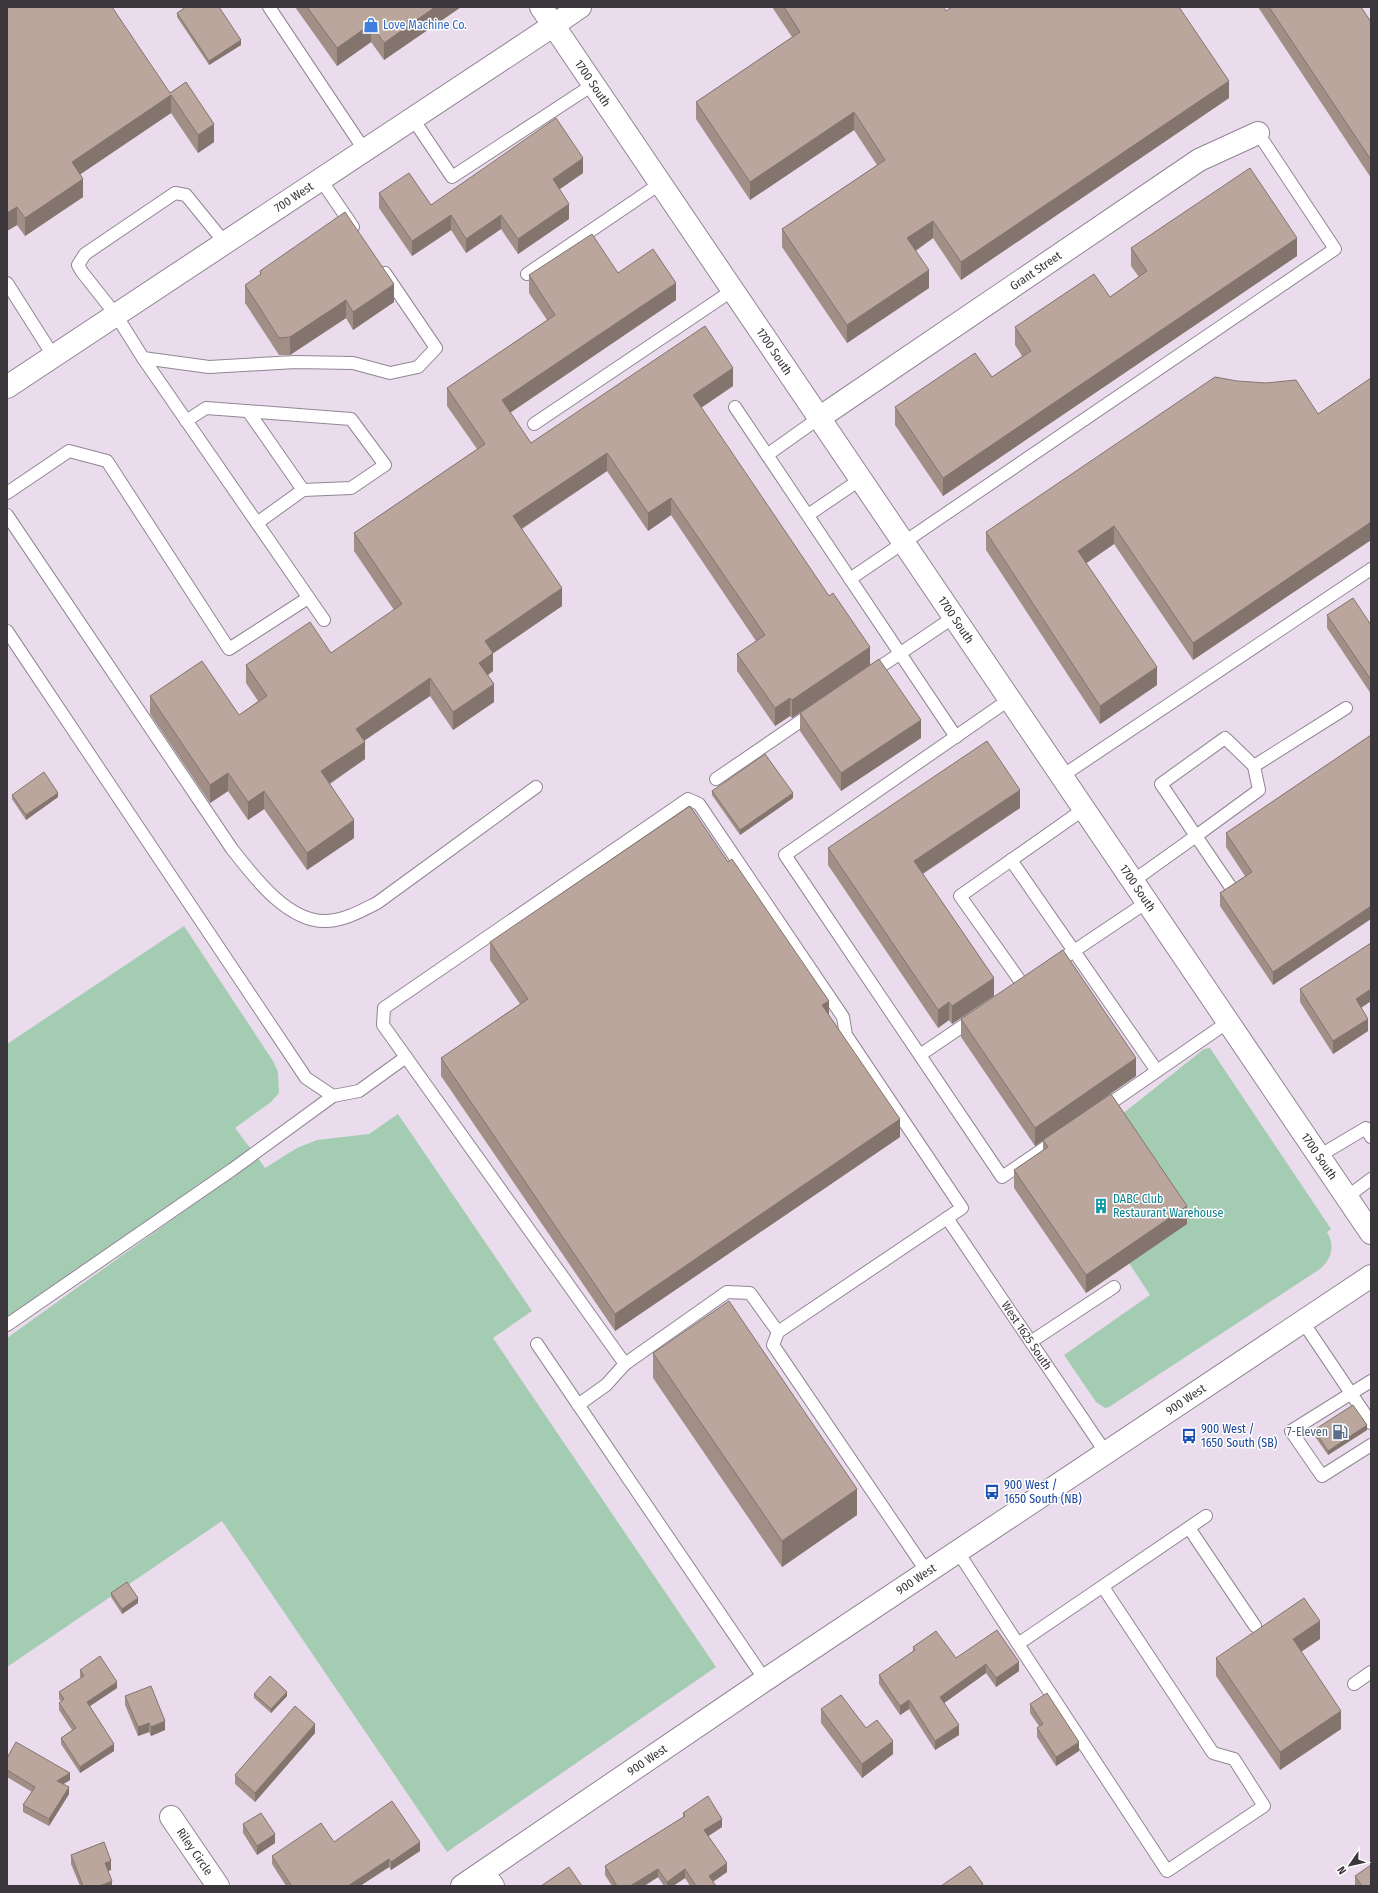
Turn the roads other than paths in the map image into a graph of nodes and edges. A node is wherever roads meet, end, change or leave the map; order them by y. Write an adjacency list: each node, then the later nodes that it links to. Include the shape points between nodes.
1 (269, 7): 8 (lane)
2 (541, 7): 4 (street, 1700 South)
3 (580, 7): 4 (street, 700 West)
4 (554, 25): 5 (street, 1700 South); 6 (street, 700 West)
5 (594, 84): 6 (lane, via 452,177); 10 (street, 1700 South)
6 (413, 119): 8 (street, 700 West)
7 (1258, 133): 23 (street, Grant Street, via 1199,160); 33 (lane, via 1335,249)
8 (365, 151): 9 (street, 700 West)
9 (321, 180): 11 (lane); 12 (street, 700 West)
10 (661, 183): 14 (lane); 16 (street, 1700 South)
11 (361, 238)
12 (225, 243): 17 (street, 700 West); 17 (lane, via 186,195 180,192 172,195 85,254 78,265)
13 (379, 264): 19 (lane, via 436,348 418,367 390,373 353,362 295,362 209,367)
14 (527, 274)
15 (7, 283): 18 (lane)
16 (733, 290): 23 (street, 1700 South); 25 (lane)
17 (116, 316): 18 (street, 700 West); 19 (lane)
18 (54, 357): 20 (street, 700 West)
19 (143, 358): 24 (lane)
20 (7, 387)
21 (735, 407): 26 (lane)
22 (248, 411): 24 (lane, via 206,408); 28 (lane); 28 (lane, via 351,419 385,465 351,488)
23 (819, 418): 26 (lane); 27 (street, 1700 South)
24 (186, 421): 32 (lane)
25 (534, 424)
26 (767, 455): 31 (lane)
27 (861, 479): 31 (lane); 33 (street, 1700 South)
28 (303, 490): 32 (lane)
29 (7, 493): 36 (lane, via 69,451 107,461 229,649)
30 (7, 515): 49 (lane, via 232,849 252,875 285,907 305,917 327,921 363,910 377,903)
31 (808, 515): 35 (lane)
32 (256, 523): 36 (lane)
33 (904, 542): 35 (lane); 37 (street, 1700 South)
34 (1371, 569): 47 (lane)
35 (850, 579): 40 (lane)
36 (308, 598): 38 (lane)
37 (954, 618): 40 (lane); 42 (street, 1700 South)
38 (324, 620)
39 (7, 631): 64 (lane, via 306,1078)
40 (900, 653): 41 (lane); 45 (lane)
41 (861, 680)
42 (1010, 699): 45 (lane); 47 (street, 1700 South)
43 (821, 707): 48 (lane)
44 (1346, 708): 46 (lane)
45 (956, 736): 61 (lane, via 785,855)
46 (1254, 766): 51 (lane, via 1259,790); 51 (lane, via 1225,738 1161,784)
47 (1062, 776): 50 (street, 1700 South)
48 (716, 779)
49 (536, 787)
50 (1084, 809): 52 (lane); 53 (street, 1700 South)
51 (1196, 836): 53 (lane); 54 (lane)
52 (1011, 860): 56 (lane); 57 (lane, via 960,896)
53 (1133, 881): 55 (street, 1700 South)
54 (1230, 886)
55 (1147, 902): 56 (lane); 60 (street, 1700 South)
56 (1074, 951): 57 (lane); 63 (lane)
57 (1023, 985): 58 (lane)
58 (1010, 994)
59 (984, 1012): 61 (lane)
60 (1228, 1022): 63 (lane); 68 (street, 1700 South)
61 (920, 1055): 67 (lane, via 1002,1177)
62 (406, 1057): 64 (lane, via 359,1091); 71 (lane, via 383,1025 384,1008 688,799 699,804 843,1017 846,1035 962,1208); 80 (lane)
63 (1157, 1071): 65 (lane)
64 (333, 1096): 76 (lane, via 233,1169)
65 (1092, 1115)
66 (1369, 1131): 68 (lane)
67 (1067, 1133)
68 (1319, 1156): 70 (street, 1700 South)
69 (1371, 1179): 70 (lane)
70 (1347, 1198): 72 (street, 1700 South)
71 (947, 1218): 77 (lane); 78 (lane, West 1625 South)
72 (1371, 1233)
73 (1371, 1276): 75 (street, 900 West)
74 (1114, 1287): 78 (lane)
75 (1303, 1322): 82 (lane); 86 (street, 900 West)
76 (7, 1325)
77 (778, 1332): 80 (lane, via 750,1293 727,1292); 90 (lane, via 773,1345)
78 (1032, 1341): 86 (lane, West 1625 South)
79 (537, 1344): 83 (lane)
80 (625, 1364): 83 (lane, via 606,1386)
81 (1371, 1381): 82 (lane)
82 (1352, 1393): 84 (lane); 85 (lane, via 1291,1431 1322,1476)
83 (578, 1405): 95 (lane)
84 (1371, 1422)
85 (1371, 1445)
86 (1106, 1453): 89 (street, 900 West)
87 (1206, 1516): 88 (lane)
88 (1189, 1528): 91 (lane); 92 (lane)
89 (958, 1552): 90 (street, 900 West); 93 (lane)
90 (928, 1572): 95 (street, 900 West)
91 (1103, 1586): 93 (lane); 93 (lane, via 1213,1753 1234,1759 1264,1806 1167,1871)
92 (1255, 1626)
93 (1018, 1644)
94 (1371, 1672): 96 (lane)
95 (765, 1680): 98 (street, 900 West)
96 (1354, 1684)
97 (171, 1817): 99 (street, Riley Circle)
98 (488, 1879): 100 (street, 900 West)
99 (218, 1886)
100 (462, 1886)

